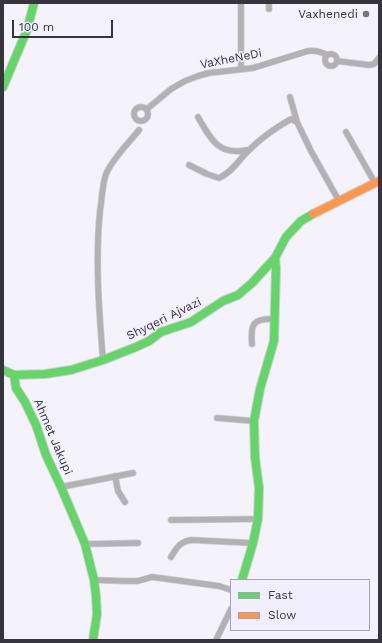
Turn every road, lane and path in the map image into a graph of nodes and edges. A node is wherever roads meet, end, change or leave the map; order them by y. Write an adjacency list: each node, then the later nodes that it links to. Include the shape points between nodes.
1 (34, 3): 7 (street, via 27,30)
2 (241, 3): 6 (street)
3 (327, 55): 5 (street, VaXheNeDi, via 334,54); 5 (street, VaXheNeDi, via 324,58 326,65 334,65); 6 (street, VaXheNeDi, via 320,51 308,51 257,67)
4 (379, 58): 5 (street, VaXheNeDi, via 370,65)
5 (337, 61)
6 (241, 69): 9 (street, VaXheNeDi, via 209,73 185,81)
7 (3, 87)
8 (290, 97): 11 (street)
9 (146, 109)
10 (198, 117): 14 (street, via 216,145 226,151)
11 (297, 122): 14 (street, via 291,119 274,129); 17 (street)
12 (139, 130): 21 (street, via 106,174 103,190 98,230 98,281)
13 (346, 132): 16 (street, Shyqeri Ajvazi)
14 (249, 150): 15 (street, via 227,174 219,178)
15 (189, 165)
16 (377, 182): 17 (street, Shyqeri Ajvazi)
17 (338, 201): 18 (street, Shyqeri Ajvazi, via 301,222 286,237)
18 (275, 258): 19 (street); 21 (street, Shyqeri Ajvazi, via 238,295 223,301 191,322 161,332 149,341)
19 (275, 319): 20 (street, via 258,320 253,325); 25 (street, via 274,341)
20 (252, 344)
21 (103, 360): 23 (street, Shyqeri Ajvazi, via 71,370)
22 (3, 370): 23 (street, Shyqeri Ajvazi)
23 (14, 375): 28 (street, Ahmet Jakupi, via 16,388 36,425)
24 (217, 418): 25 (street)
25 (254, 421): 30 (street, via 259,488)
26 (132, 473): 27 (street, Ahmet Jakupi)
27 (115, 476): 28 (street, Ahmet Jakupi); 29 (street, via 118,491)
28 (61, 487): 34 (street, Ahmet Jakupi)
29 (124, 502)
30 (258, 519): 31 (street); 33 (street)
31 (171, 520)
32 (138, 543): 34 (street)
33 (253, 543): 35 (street, via 184,541); 36 (street)
34 (85, 544): 37 (street, Ahmet Jakupi)
35 (171, 557)
36 (242, 579)
37 (94, 580): 38 (street, via 138,581 152,577); 40 (street, Ahmet Jakupi, via 97,614)
38 (230, 590)
39 (230, 611): 41 (street)
40 (93, 640)
41 (216, 640)

